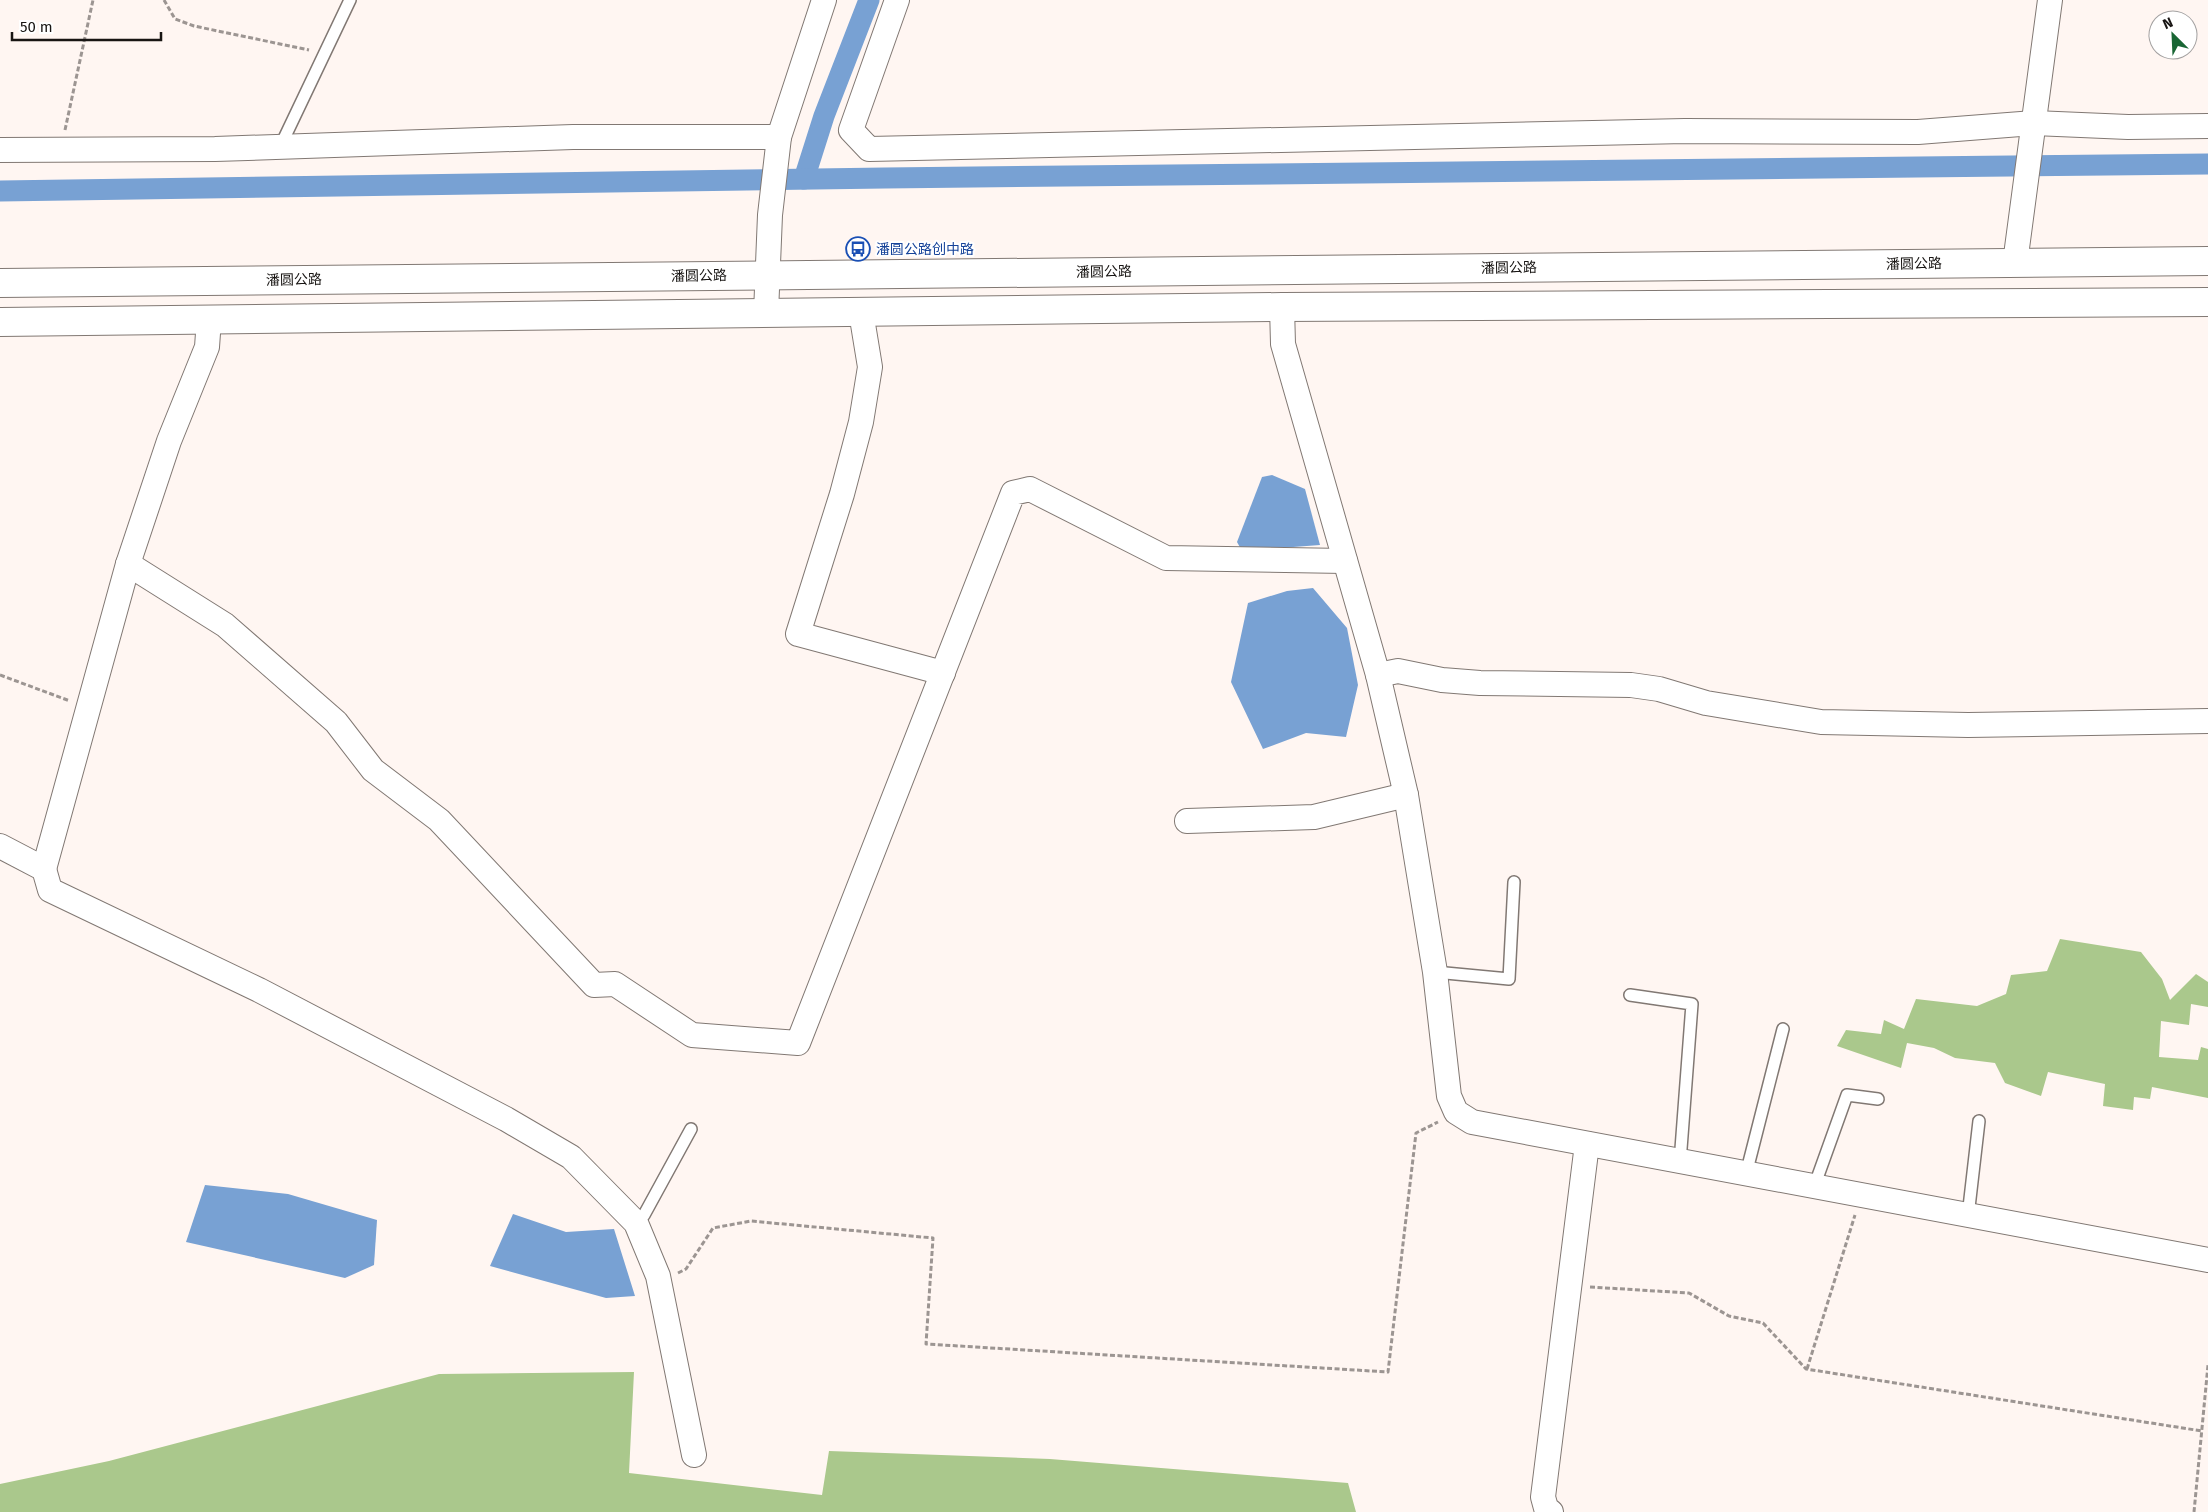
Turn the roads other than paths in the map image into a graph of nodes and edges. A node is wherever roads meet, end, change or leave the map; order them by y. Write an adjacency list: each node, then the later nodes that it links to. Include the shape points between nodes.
1 (350, 0): 8 (lane)
2 (824, 0): 7 (street)
3 (897, 0): 6 (street, via 851,130 869,149 1675,131 1918,132)
4 (2050, 0): 6 (street)
5 (2208, 126): 6 (street)
6 (2033, 127): 11 (street)
7 (779, 137): 8 (street, via 572,137); 12 (street)
8 (280, 147): 9 (street)
9 (0, 150)
10 (2208, 261): 11 (main road, 潘圆公路)
11 (2015, 263): 12 (main road, 潘圆公路)
12 (767, 275): 13 (main road, 潘圆公路); 17 (street)
13 (0, 283)
14 (2208, 302): 15 (main road)
15 (1282, 307): 16 (main road); 20 (street, via 1283,344)
16 (862, 312): 17 (main road); 22 (street, via 870,367 861,422 798,634)
17 (766, 313): 18 (main road)
18 (209, 319): 19 (main road); 21 (street, via 207,347 170,441)
19 (0, 322)
20 (1345, 561): 22 (street, via 1166,558 1030,489 1013,493); 23 (street)
21 (128, 564): 22 (street, via 225,625 336,722 373,770 440,820 594,985 615,984 692,1034 798,1043); 28 (street)
22 (943, 673)
23 (1378, 675): 24 (street, via 1398,671 1442,680 1480,683 1631,685 1659,689 1706,703 1821,722 1968,725); 25 (street)
24 (2208, 721)
25 (1406, 795): 26 (street, via 1314,817); 30 (street)
26 (1187, 821)
27 (0, 846): 28 (street)
28 (44, 869): 41 (street, via 50,890 259,990 506,1119 571,1157)
29 (1514, 882): 30 (lane, via 1509,979)
30 (1435, 972): 36 (street, via 1450,1096 1456,1112 1472,1122)
31 (1630, 995): 37 (lane, via 1692,1004)
32 (1783, 1029): 38 (lane)
33 (1878, 1099): 39 (lane, via 1847,1095)
34 (1979, 1121): 40 (lane)
35 (691, 1128): 41 (lane, via 644,1215)
36 (1588, 1144): 37 (street); 44 (street, via 1543,1497 1546,1508)
37 (1680, 1162): 38 (street)
38 (1746, 1174): 39 (street)
39 (1814, 1187): 40 (street)
40 (1968, 1216): 42 (street)
41 (636, 1223): 43 (street, via 658,1276)
42 (2208, 1260)
43 (694, 1455)
44 (1551, 1512)

